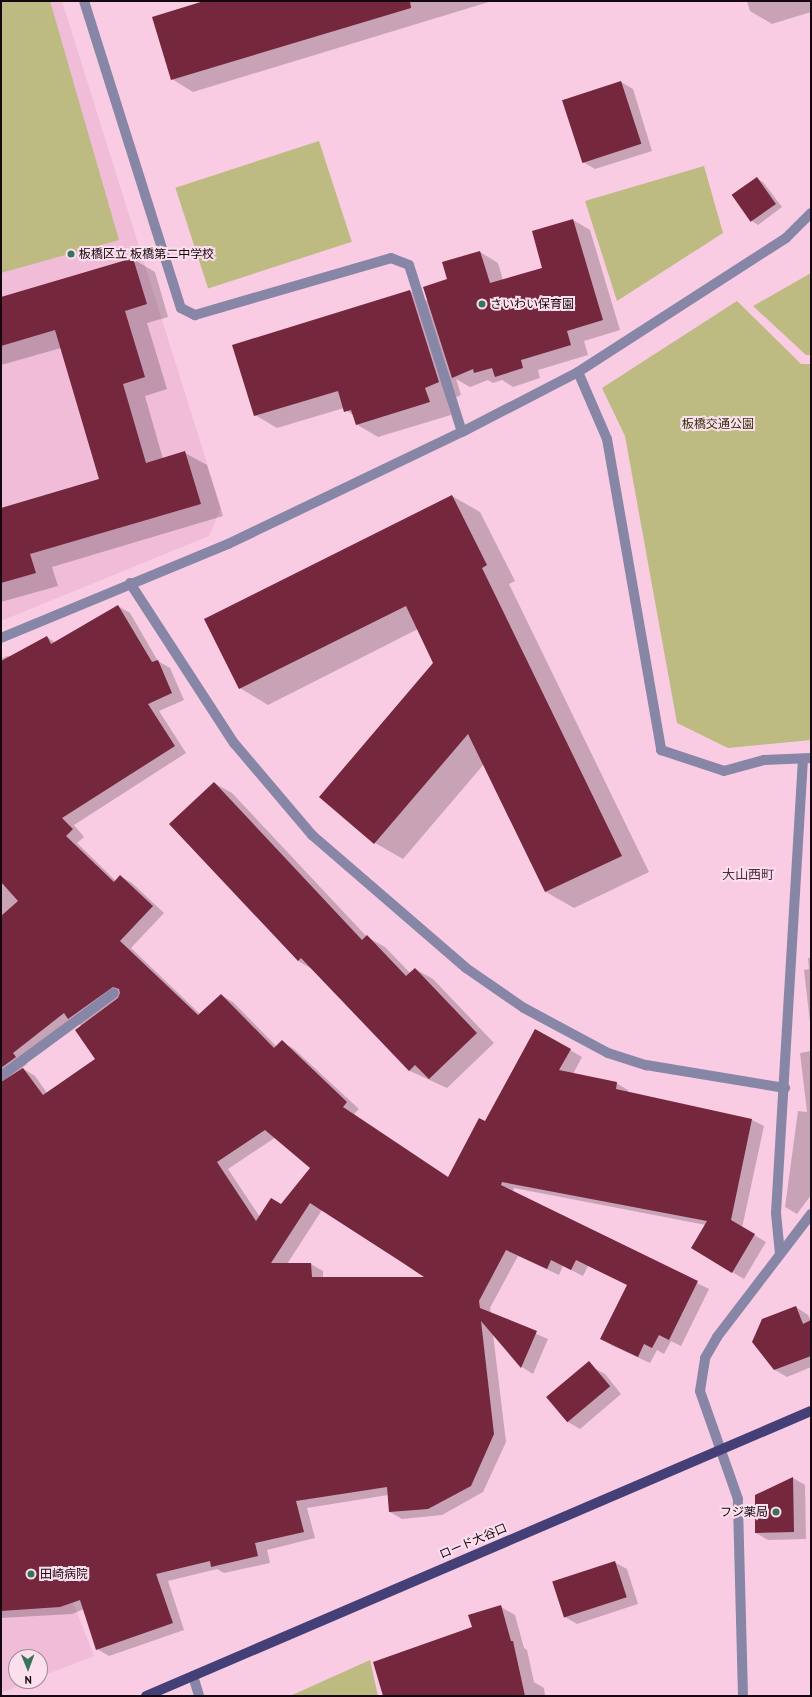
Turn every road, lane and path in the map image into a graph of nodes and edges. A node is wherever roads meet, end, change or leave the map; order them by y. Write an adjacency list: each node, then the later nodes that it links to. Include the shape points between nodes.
1 (84, 1): 4 (street, via 181,308 195,316 391,258 409,265)
2 (811, 213): 3 (street, via 786,238)
3 (578, 372): 4 (street); 7 (street, via 607,439 661,750 724,771 764,760)
4 (462, 432): 5 (street, via 228,544)
5 (130, 583): 6 (street); 10 (street, via 234,744 312,835 466,968 524,1008 608,1053 646,1065)
6 (1, 638)
7 (807, 758): 10 (street)
8 (114, 993): 9 (street)
9 (1, 1076)
10 (785, 1088): 12 (street, via 776,1213)
11 (811, 1214): 12 (street)
12 (780, 1254): 14 (street, via 716,1337 705,1358 700,1391)
13 (811, 1411): 14 (main road, ロード大谷口)
14 (721, 1450): 15 (main road, ロード大谷口); 18 (street, via 738,1499)
15 (193, 1676): 16 (main road, ロード大谷口); 17 (street)
16 (146, 1696)
17 (199, 1696)
18 (743, 1696)

